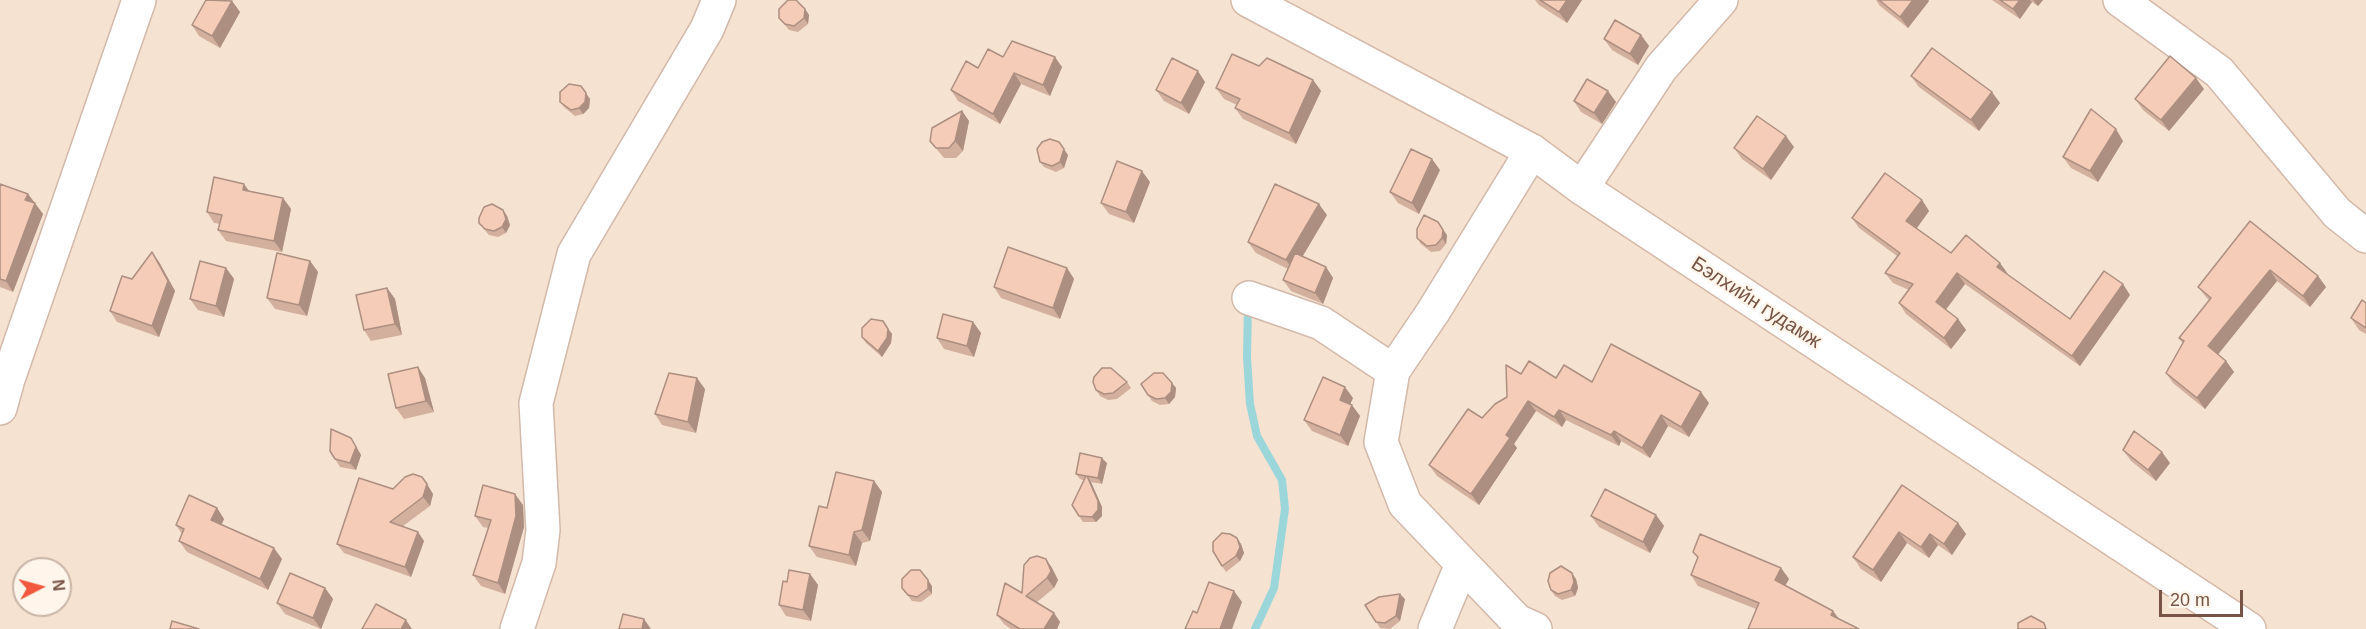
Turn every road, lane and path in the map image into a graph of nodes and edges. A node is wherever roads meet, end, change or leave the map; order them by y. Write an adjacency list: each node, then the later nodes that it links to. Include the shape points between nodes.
1 (139, 0): 11 (street)
2 (719, 0): 13 (street, via 707,29 574,254 536,403 543,530 539,563)
3 (1248, 0): 6 (street, Бэлхийн гудамж)
4 (1721, 0): 7 (street, via 1661,68)
5 (2120, 0): 8 (street, via 2219,72 2337,213)
6 (1532, 151): 7 (street, Бэлхийн гудамж); 10 (street)
7 (1582, 188): 16 (street, Бэлхийн гудамж)
8 (2366, 236)
9 (1249, 298): 10 (street, via 1321,323)
10 (1393, 371): 12 (street, via 1381,442 1405,504)
11 (0, 408)
12 (1462, 564): 14 (street); 15 (street, via 1517,621)
13 (517, 629)
14 (1435, 629)
15 (1534, 629)
16 (2249, 629)

